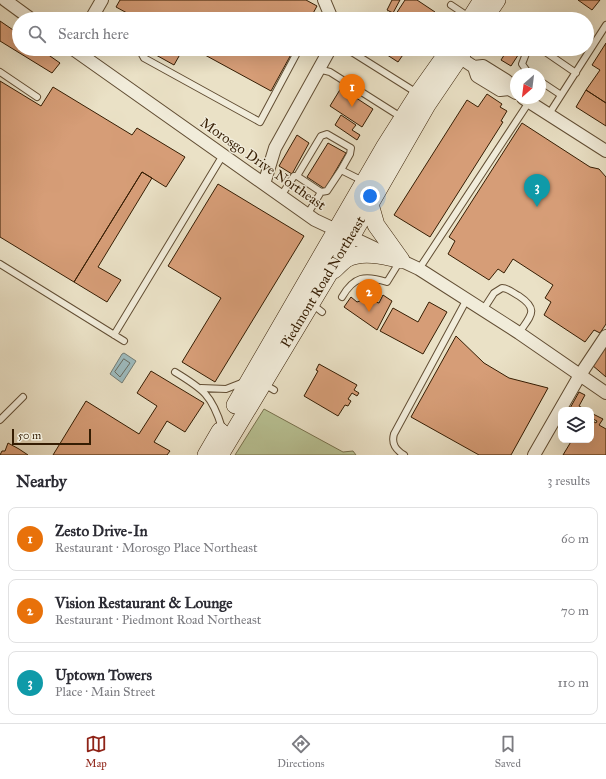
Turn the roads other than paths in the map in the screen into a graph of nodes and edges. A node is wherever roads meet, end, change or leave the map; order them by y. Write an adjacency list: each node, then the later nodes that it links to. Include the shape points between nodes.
1 (5, 0): 7 (street)
2 (102, 0): 8 (street)
3 (324, 0): 9 (street)
4 (482, 0): 11 (main road)
5 (497, 0): 12 (main road)
6 (451, 4): 10 (lane)
7 (21, 12)
8 (95, 12)
9 (328, 12)
10 (464, 12)
11 (478, 12)
12 (483, 12)
13 (606, 25): 14 (lane)
14 (594, 44)
15 (84, 56): 40 (street, Morosgo Drive Northeast)
16 (143, 56): 17 (lane, via 260,122)
17 (295, 56)
18 (326, 56): 27 (street)
19 (358, 56): 32 (lane)
20 (454, 56): 32 (main road, Piedmont Road Northeast)
21 (456, 56): 47 (main road, Piedmont Road Northeast)
22 (462, 56): 31 (street, via 474,67 477,76 500,90)
23 (525, 56): 26 (lane, via 522,64)
24 (551, 56): 29 (lane)
25 (587, 56): 29 (lane)
26 (525, 68)
27 (318, 69): 38 (lane, via 330,72); 44 (street, via 275,148)
28 (0, 72): 34 (lane)
29 (576, 73): 33 (lane)
30 (546, 85): 33 (lane)
31 (510, 91)
32 (418, 94): 38 (main road, Piedmont Road Northeast)
33 (561, 95): 37 (lane)
34 (37, 97)
35 (523, 104): 52 (lane)
36 (533, 104): 37 (street)
37 (549, 114): 39 (street)
38 (403, 118): 43 (main road, Piedmont Road Northeast)
39 (606, 151)
40 (223, 155): 44 (street, Morosgo Drive Northeast); 58 (lane)
41 (341, 170): 42 (lane, via 351,148 327,134 321,136); 43 (lane); 45 (lane, via 327,191)
42 (297, 176): 45 (lane); 46 (lane, via 294,176)
43 (365, 182): 49 (main road, Piedmont Road Northeast)
44 (264, 184): 46 (street, Morosgo Drive Northeast)
45 (321, 192): 48 (lane)
46 (281, 196): 48 (street, Morosgo Drive Northeast)
47 (370, 204): 49 (main road, Piedmont Road Northeast); 50 (main road, via 376,225)
48 (307, 215): 49 (street, Morosgo Drive Northeast)
49 (344, 233): 50 (street, Morosgo Drive Northeast); 53 (main road, Piedmont Road Northeast); 63 (main road, Piedmont Road Northeast)
50 (401, 260): 52 (street, Morosgo Drive Northeast); 53 (main road, via 379,255 356,256 347,259); 54 (lane, via 387,282 374,278 359,278 347,288)
51 (0, 264): 58 (lane)
52 (419, 269): 55 (street, Morosgo Drive Northeast)
53 (327, 275): 63 (main road, Piedmont Road Northeast, via 316,308)
54 (342, 297)
55 (468, 299): 56 (street, Morosgo Drive Northeast); 71 (lane, via 394,434 395,447)
56 (484, 310): 57 (street, Morosgo Drive Northeast); 57 (lane, via 496,290 502,288 528,302 532,313)
57 (519, 333): 62 (street, Morosgo Drive Northeast)
58 (114, 335): 60 (lane)
59 (606, 336): 62 (street)
60 (124, 341)
61 (175, 372): 64 (lane)
62 (580, 375): 65 (street, Morosgo Drive Northeast); 72 (street)
63 (262, 384): 64 (lane, via 226,389); 68 (main road, Piedmont Road Northeast); 70 (main road, Piedmont Road Northeast)
64 (201, 388): 68 (lane, via 216,407)
65 (606, 393)
66 (23, 397): 67 (lane)
67 (0, 420)
68 (222, 428): 69 (main road, Piedmont Road Northeast)
69 (206, 455)
70 (220, 455)
71 (404, 455)
72 (534, 455)

